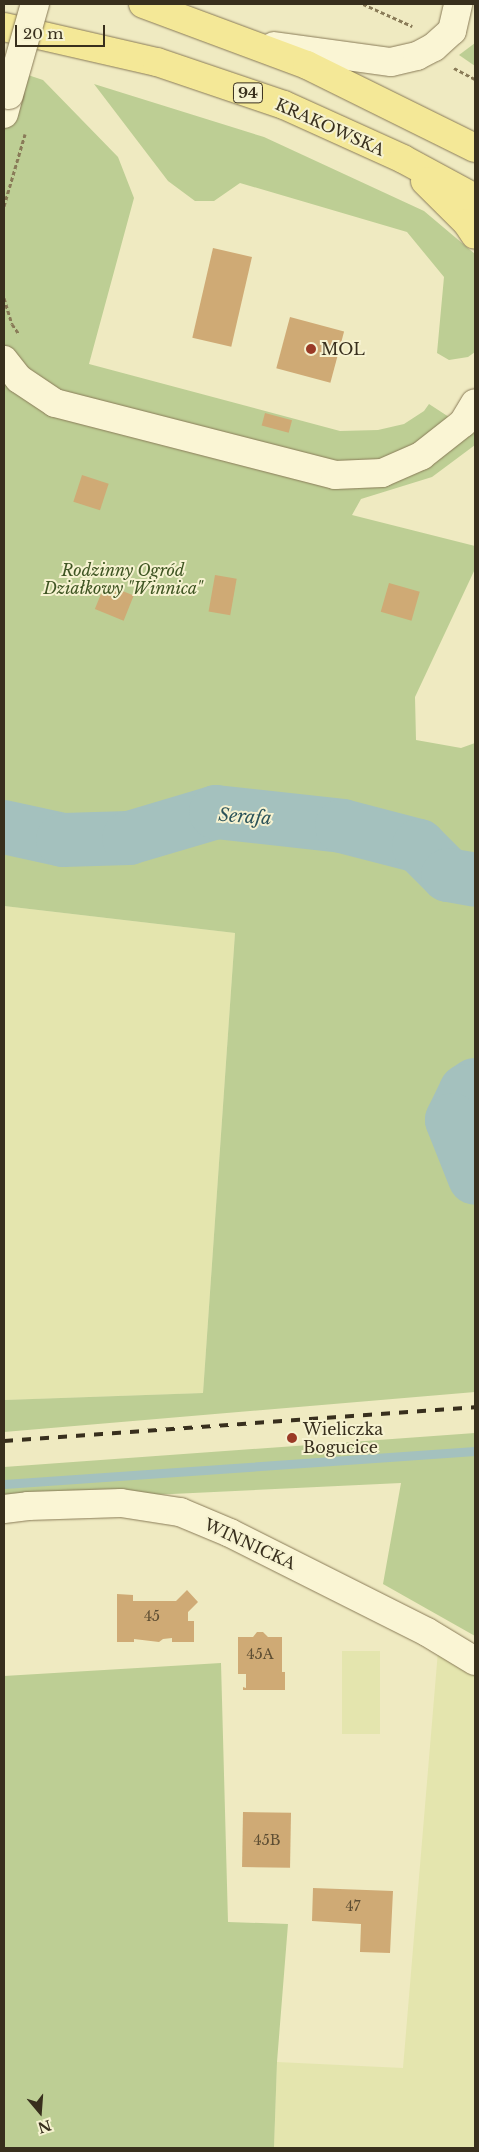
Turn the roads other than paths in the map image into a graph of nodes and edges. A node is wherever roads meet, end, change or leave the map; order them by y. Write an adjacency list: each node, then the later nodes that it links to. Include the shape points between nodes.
1 (35, 4): 6 (street, bridge)
2 (143, 4): 5 (main road)
3 (458, 4): 5 (street, via 452,31 434,47 417,56 391,62)
4 (4, 26): 8 (main road, KRAKOWSKA / 94, via 157,62 227,85 284,105)
5 (250, 42): 7 (main road, via 351,85)
6 (6, 105)
7 (475, 148)
8 (403, 159): 9 (main road, KRAKOWSKA / 94); 10 (main road)
9 (475, 198)
10 (475, 235)
11 (4, 360): 12 (street, via 19,379 55,403 336,475 382,474 421,456 463,423)
12 (475, 403)
13 (4, 1509): 14 (street, WINNICKA, via 120,1503 180,1512 230,1532 427,1632)
14 (475, 1660)

